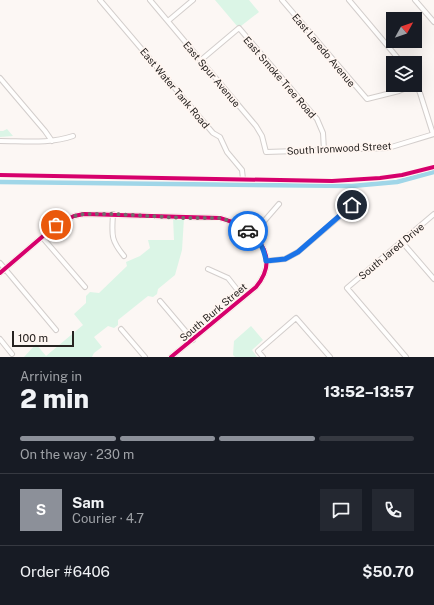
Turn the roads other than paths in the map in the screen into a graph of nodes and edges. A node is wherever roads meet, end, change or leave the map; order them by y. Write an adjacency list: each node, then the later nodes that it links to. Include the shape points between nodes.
1 (100, 0): 20 (street, East Water Tank Road, via 213,133 220,137 227,152 242,170)
2 (150, 0): 7 (street, East Spur Avenue)
3 (193, 0): 7 (street)
4 (282, 0): 12 (street, East Laredo Avenue, via 367,100)
5 (349, 0): 9 (street)
6 (415, 0): 8 (street)
7 (168, 21): 10 (street, East Spur Avenue)
8 (434, 22)
9 (396, 56)
10 (201, 60): 18 (street, East Smoke Tree Road, via 239,28 317,119 323,133); 19 (street, East Spur Avenue, via 256,126 262,136)
11 (0, 78): 17 (street)
12 (396, 92)
13 (418, 92): 14 (street)
14 (433, 134): 18 (street, South Ironwood Street, via 388,148)
15 (73, 136): 17 (street)
16 (0, 141): 17 (street)
17 (52, 141)
18 (324, 150): 19 (street, South Ironwood Street)
19 (266, 152)
20 (243, 179)
21 (279, 204): 25 (street)
22 (352, 205): 29 (street, via 298,252 285,259)
23 (113, 214): 25 (street, via 220,218); 26 (street, via 74,216 56,225); 28 (street, via 112,238)
24 (434, 214): 27 (street, South Jared Drive)
25 (253, 234): 29 (street, via 264,250)
26 (42, 237): 31 (street); 35 (street)
27 (402, 242): 34 (street); 47 (street, South Jared Drive, via 347,288)
28 (124, 256)
29 (266, 261): 36 (street, South Burk Street, via 263,279)
30 (0, 263): 31 (street)
31 (5, 268): 33 (street); 39 (street)
32 (208, 269): 36 (street, via 228,278)
33 (0, 273)
34 (434, 279)
35 (85, 287)
36 (243, 297): 41 (street, South Burk Street)
37 (160, 301): 41 (street)
38 (121, 329): 43 (street)
39 (56, 330)
40 (0, 339): 42 (street)
41 (193, 340): 44 (street, South Burk Street)
42 (12, 354)
43 (145, 357)
44 (171, 357)
45 (263, 357): 46 (street, via 258,351 296,318)
46 (330, 357)
47 (406, 357)

